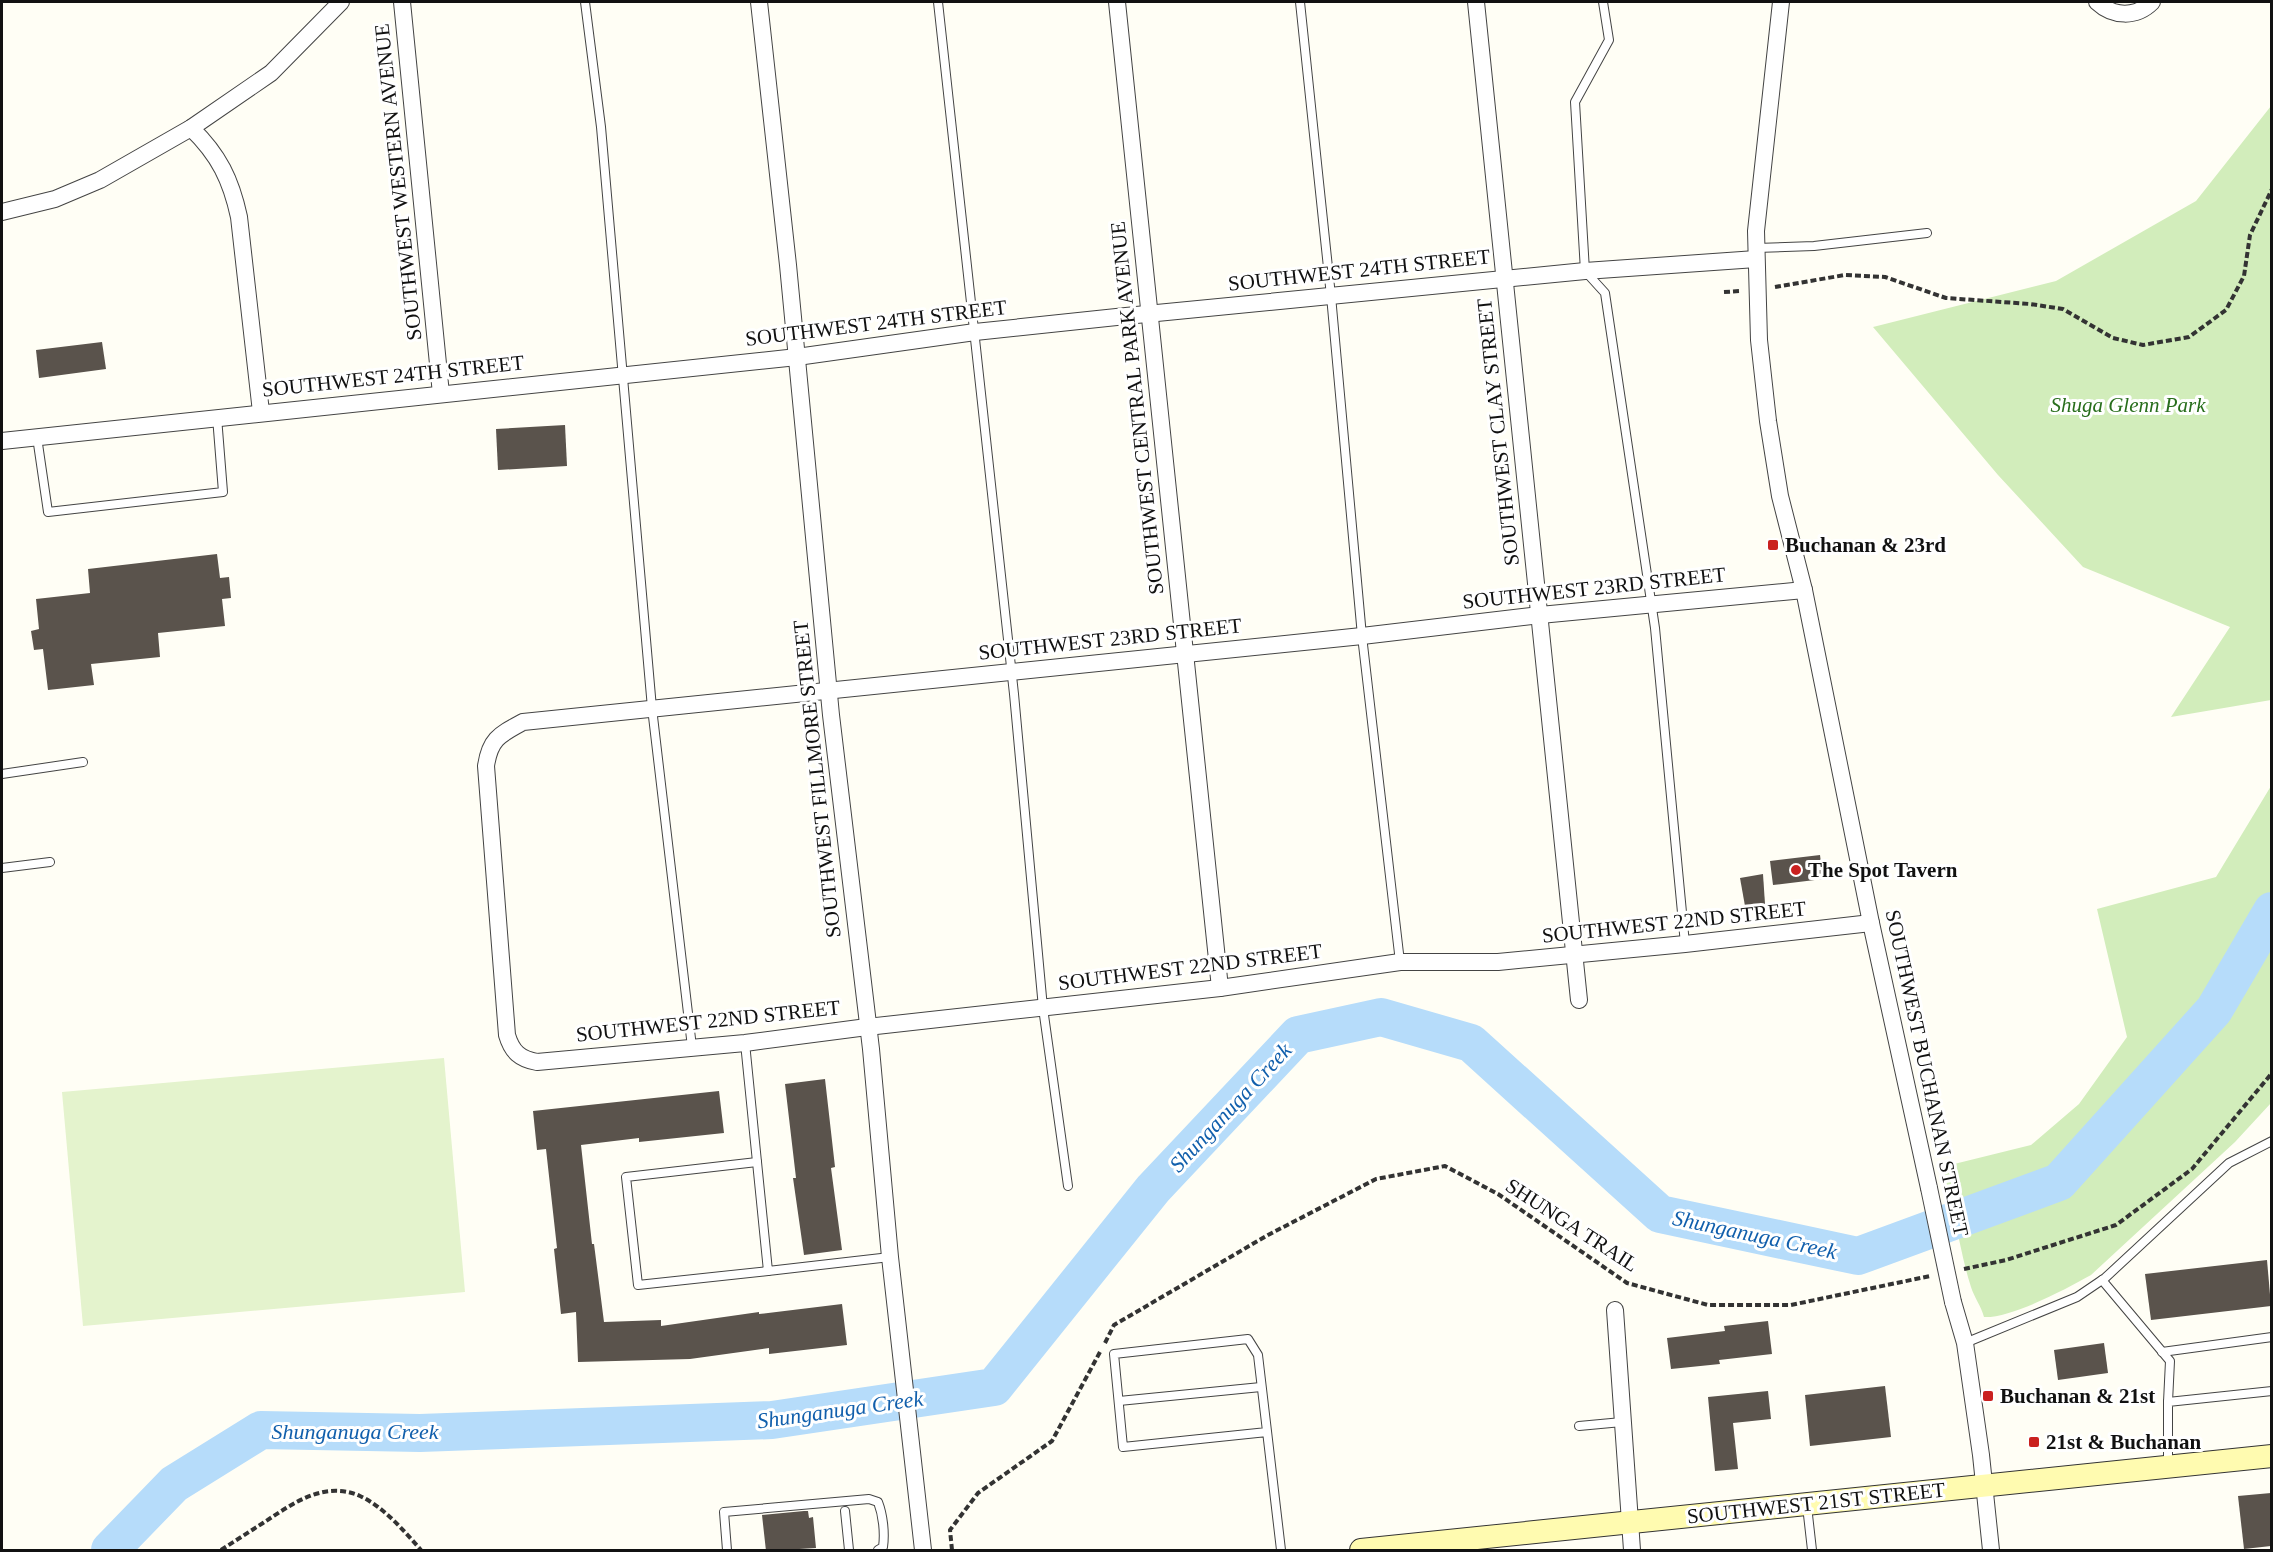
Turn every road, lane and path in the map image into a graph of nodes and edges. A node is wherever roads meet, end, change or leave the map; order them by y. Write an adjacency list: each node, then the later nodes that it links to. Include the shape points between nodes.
1 (341, 2): 13 (street, via 271,73)
2 (402, 2): 27 (street, SOUTHWEST WESTERN AVENUE)
3 (585, 2): 26 (lane, via 601,127)
4 (759, 2): 25 (street, SOUTHWEST FILLMORE STREET)
5 (938, 2): 24 (lane)
6 (1117, 2): 23 (street, SOUTHWEST CENTRAL PARK AVENUE)
7 (1300, 2): 22 (lane)
8 (1476, 2): 19 (street, SOUTHWEST CLAY STREET)
9 (1604, 2): 18 (lane, via 1609,40 1575,102)
10 (1780, 2): 17 (street, SOUTHWEST BUCHANAN STREET)
11 (2097, 2): 12 (street, via 2116,13 2128,14)
12 (2152, 2)
13 (191, 128): 15 (street, via 100,180 55,199); 28 (street, via 211,147 234,195)
14 (2271, 189): 20 (path, via 2250,235 2244,276 2226,310 2189,337 2143,345 2113,338 2063,309 1946,298 1885,277 1845,275)
15 (2, 212)
16 (1927, 233): 17 (lane)
17 (1756, 253): 18 (street, SOUTHWEST 24TH STREET); 20 (street, SOUTHWEST BUCHANAN STREET)
18 (1585, 271): 19 (street, SOUTHWEST 24TH STREET); 33 (lane, via 1605,293)
19 (1504, 279): 22 (street, SOUTHWEST 24TH STREET); 34 (street, SOUTHWEST CLAY STREET)
20 (1758, 289): 21 (path); 32 (street, SOUTHWEST BUCHANAN STREET, via 1768,421 1780,496)
21 (1724, 292)
22 (1331, 296): 23 (street, SOUTHWEST 24TH STREET); 35 (lane)
23 (1149, 314): 24 (street, SOUTHWEST 24TH STREET); 36 (street, SOUTHWEST CENTRAL PARK AVENUE)
24 (975, 332): 25 (street, SOUTHWEST 24TH STREET); 37 (lane)
25 (797, 357): 26 (street, SOUTHWEST 24TH STREET); 38 (street, SOUTHWEST FILLMORE STREET)
26 (622, 376): 27 (street, SOUTHWEST 24TH STREET); 39 (lane)
27 (441, 394): 28 (street, SOUTHWEST 24TH STREET)
28 (261, 412): 29 (street, SOUTHWEST 24TH STREET)
29 (217, 417): 30 (street, SOUTHWEST 24TH STREET); 30 (lane, via 223,492 48,512)
30 (38, 437): 31 (street, SOUTHWEST 24TH STREET)
31 (2, 441)
32 (1804, 590): 33 (street, SOUTHWEST 23RD STREET); 44 (street, SOUTHWEST BUCHANAN STREET)
33 (1652, 604): 34 (street, SOUTHWEST 23RD STREET); 45 (lane)
34 (1540, 615): 35 (street, SOUTHWEST 23RD STREET); 46 (street, SOUTHWEST CLAY STREET)
35 (1362, 636): 36 (street, SOUTHWEST 23RD STREET); 47 (lane)
36 (1186, 653): 37 (street, SOUTHWEST 23RD STREET); 48 (street, SOUTHWEST CENTRAL PARK AVENUE)
37 (1011, 672): 38 (street, SOUTHWEST 23RD STREET); 50 (lane)
38 (829, 692): 39 (street, SOUTHWEST 23RD STREET); 51 (street, SOUTHWEST FILLMORE STREET)
39 (652, 708): 53 (lane); 54 (street, SOUTHWEST 23RD STREET, via 523,722 500,735 489,751 486,766 507,1035)
40 (83, 762): 41 (lane)
41 (2, 774)
42 (50, 862): 43 (lane)
43 (2, 868)
44 (1871, 923): 45 (street, SOUTHWEST 22ND STREET); 66 (street, SOUTHWEST BUCHANAN STREET, bridge)
45 (1685, 944): 46 (street, SOUTHWEST 22ND STREET)
46 (1576, 955): 47 (street, SOUTHWEST 22ND STREET, via 1498,962); 49 (street, SOUTHWEST CLAY STREET)
47 (1401, 962): 48 (street, SOUTHWEST 22ND STREET)
48 (1220, 988): 50 (street, SOUTHWEST 22ND STREET)
49 (1579, 1000)
50 (1043, 1008): 51 (street, SOUTHWEST 22ND STREET); 58 (lane)
51 (867, 1027): 52 (street, SOUTHWEST 22ND STREET); 59 (street, SOUTHWEST FILLMORE STREET)
52 (745, 1042): 53 (street, SOUTHWEST 22ND STREET); 57 (lane)
53 (692, 1047): 54 (street, SOUTHWEST 22ND STREET, via 537,1062)
54 (517, 1054)
55 (2271, 1073): 60 (path, via 2192,1168 2116,1225 2006,1260)
56 (2271, 1140): 63 (lane, via 2229,1162)
57 (757, 1162): 61 (lane); 61 (lane, via 626,1177 638,1286)
58 (1068, 1186)
59 (890, 1257): 61 (lane); 87 (street, SOUTHWEST FILLMORE STREET)
60 (1961, 1269)
61 (768, 1272)
62 (1938, 1274): 88 (path, SHUNGA TRAIL, via 1791,1305 1708,1305 1627,1283 1498,1194 1445,1166 1376,1179 1268,1234 1114,1325 1052,1441 978,1493 950,1530)
63 (2102, 1280): 66 (lane, via 2077,1297); 67 (lane)
64 (1615, 1310): 72 (street)
65 (2271, 1337): 67 (lane)
66 (1965, 1343): 77 (street, SOUTHWEST BUCHANAN STREET)
67 (2162, 1352): 71 (lane, via 2170,1361)
68 (1261, 1386): 70 (lane); 70 (lane, via 1258,1355 1248,1340 1114,1354); 74 (lane)
69 (2271, 1391): 71 (lane)
70 (1119, 1401): 74 (lane, via 1123,1447)
71 (2168, 1402): 76 (lane)
72 (1622, 1422): 73 (lane); 80 (street)
73 (1579, 1426)
74 (1267, 1432): 89 (lane)
75 (2271, 1456): 76 (main road, SOUTHWEST 21ST STREET)
76 (2168, 1467): 77 (main road, SOUTHWEST 21ST STREET)
77 (1985, 1485): 78 (main road, SOUTHWEST 21ST STREET); 93 (street, SOUTHWEST BUCHANAN STREET)
78 (1807, 1504): 80 (main road, SOUTHWEST 21ST STREET); 92 (lane)
79 (845, 1511): 85 (lane)
80 (1630, 1522): 81 (main road, SOUTHWEST 21ST STREET); 91 (street)
81 (1457, 1546): 90 (main road, SOUTHWEST 21ST STREET)
82 (221, 1551): 83 (path, via 300,1499 339,1490 362,1497 378,1508)
83 (421, 1551)
84 (727, 1551): 86 (lane, via 724,1512 869,1499 878,1502 881,1510 884,1538)
85 (849, 1551)
86 (878, 1551)
87 (923, 1551)
88 (952, 1551)
89 (1281, 1551)
90 (1361, 1551)
91 (1632, 1551)
92 (1812, 1551)
93 (1990, 1551)

